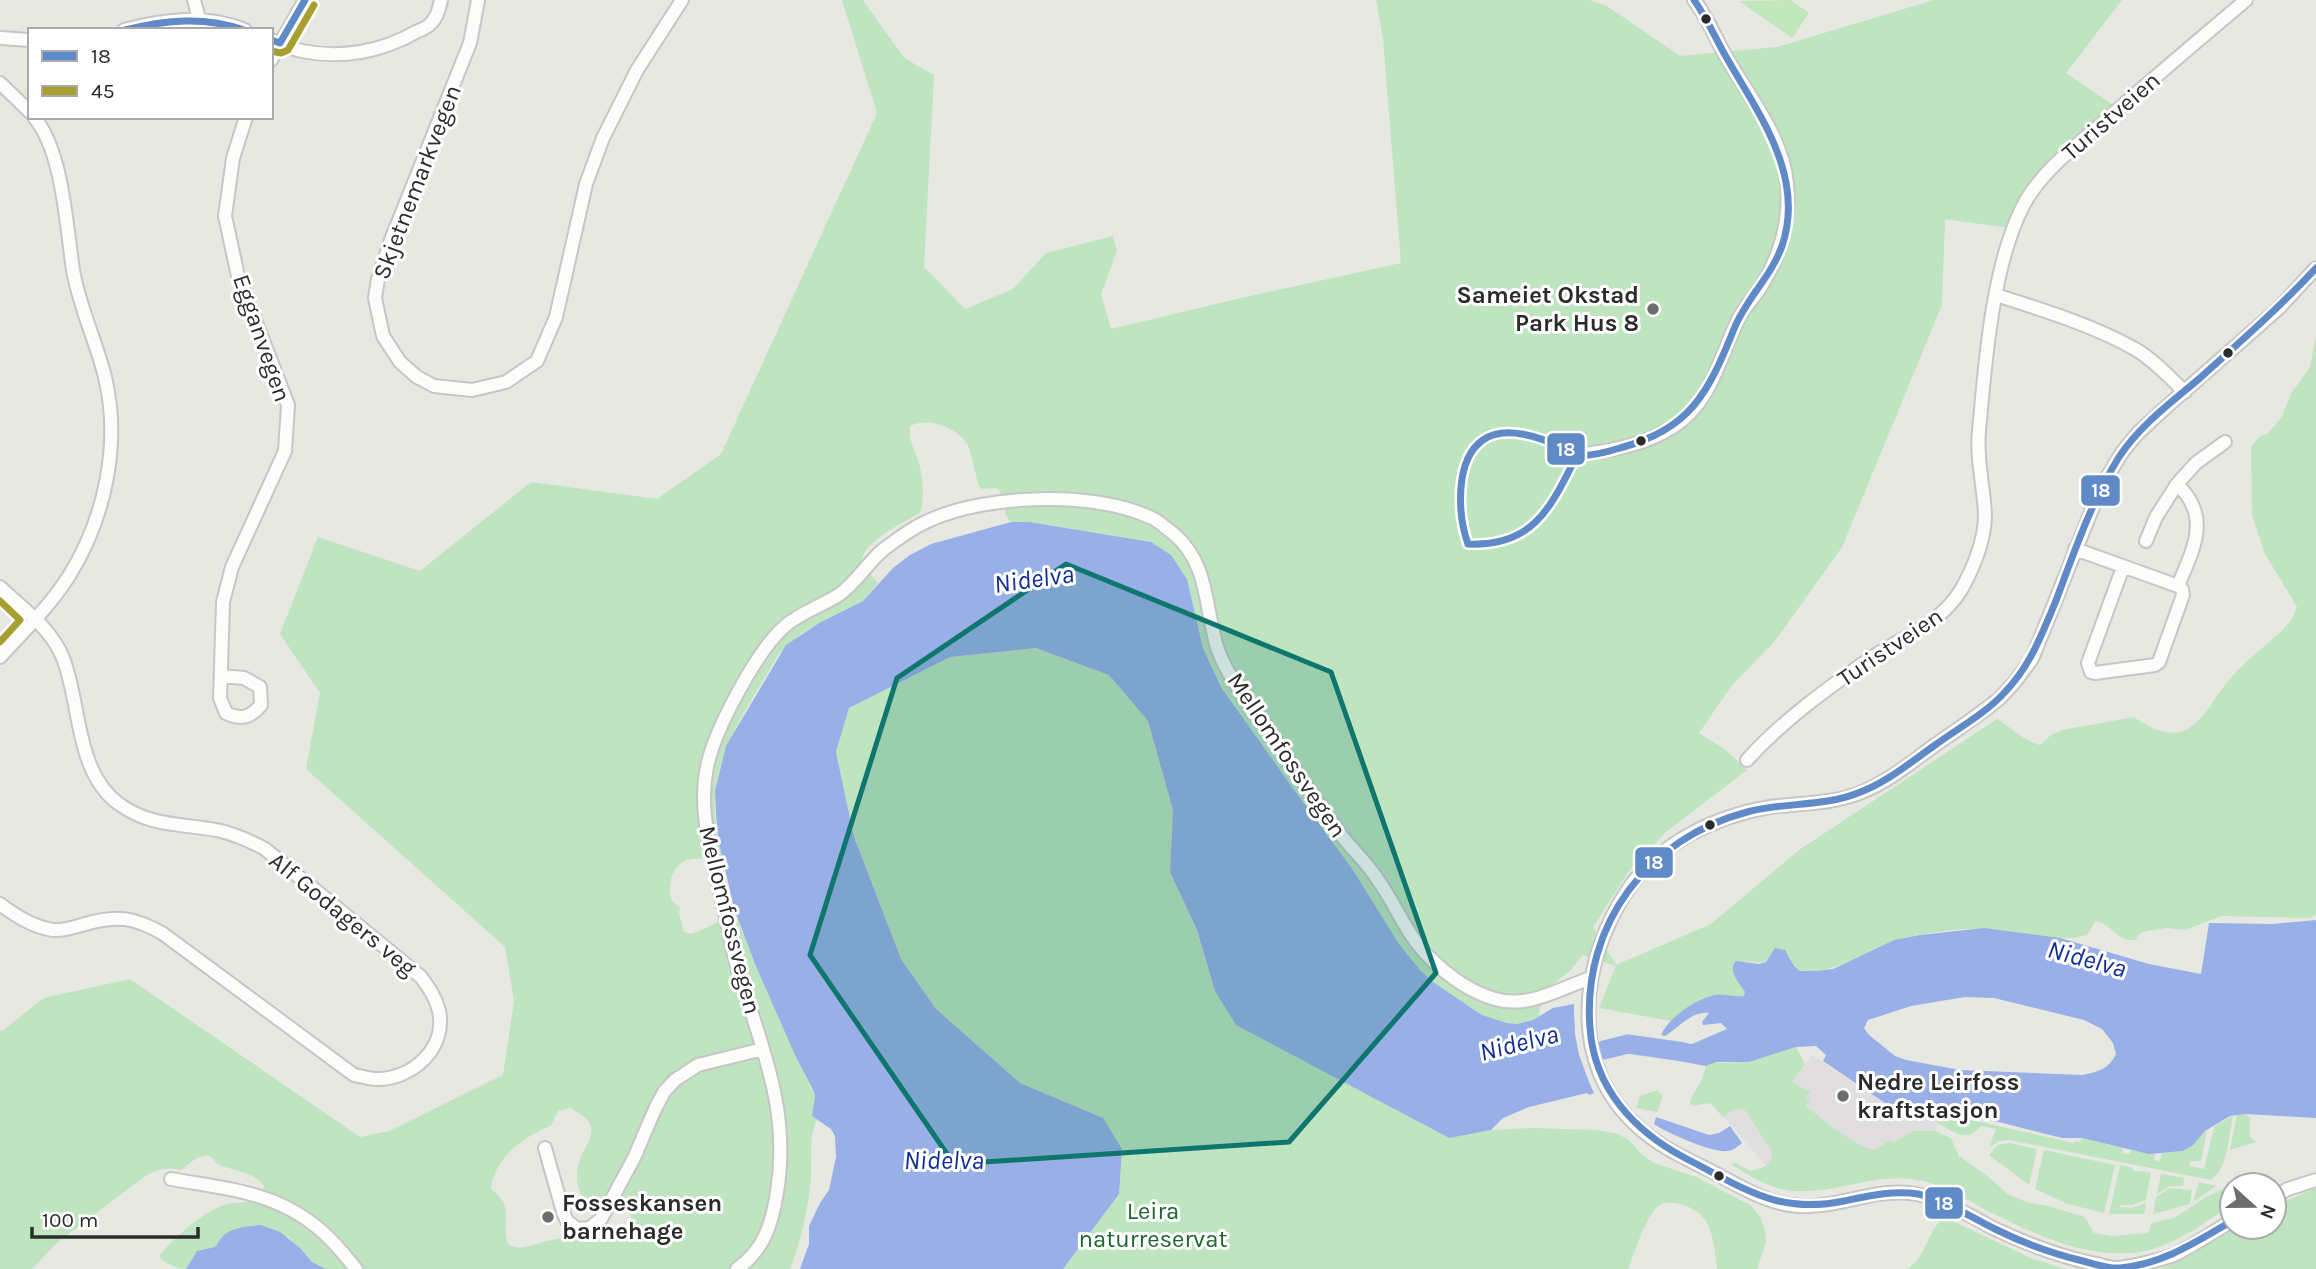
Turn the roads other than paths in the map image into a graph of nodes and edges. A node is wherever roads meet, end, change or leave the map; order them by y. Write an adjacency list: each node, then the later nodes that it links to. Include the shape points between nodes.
1 (194, 0): 8 (street)
2 (305, 0): 13 (street)
3 (441, 0): 13 (street, via 430,24 375,50 322,53)
4 (478, 0): 5 (street, Skjetnemarkvegen, via 470,43 391,240 375,298 383,336 400,362 434,386 472,390 506,382 537,361 556,317 586,184 603,138 637,70)
5 (682, 0)
6 (2246, 0): 19 (street, Turistveien, via 2076,144 2043,178 2010,234)
7 (1701, 2): 22 (street, via 1780,155 1787,182 1783,241 1773,266 1739,318 1713,382 1688,414 1673,427 1641,441)
8 (200, 19): 9 (street); 10 (street)
9 (133, 28)
10 (240, 28)
11 (0, 38): 12 (street)
12 (28, 40)
13 (276, 42)
14 (0, 83): 15 (street)
15 (28, 110)
16 (35, 119): 29 (street, via 55,159 74,274 105,378 110,418 109,464 100,507 68,576)
17 (245, 119): 31 (street, Egganvegen, via 233,158 226,216 238,276 288,405 285,451 232,567 223,602)
18 (2316, 268): 20 (street, via 2279,309)
19 (1996, 295): 20 (street, via 2134,349); 32 (street, Turistveien, via 1978,439 1985,518 1980,545 1961,590 1933,621 1840,681 1771,733)
20 (2185, 392): 25 (street, via 2138,433 2111,469)
21 (2225, 442): 23 (street, via 2196,463)
22 (1577, 455)
23 (2178, 484): 24 (street, via 2156,516); 27 (street, via 2189,495 2198,521 2195,545)
24 (2146, 541)
25 (2075, 549): 26 (street); 34 (street, via 2032,659 2000,698 1862,792 1749,812 1703,828 1669,847 1618,905)
26 (2123, 567): 27 (street); 27 (street, via 2088,663 2091,672 2159,662 2183,594)
27 (2178, 586)
28 (0, 587): 29 (street, Alf Godagers veg)
29 (35, 619): 30 (street); 33 (street, Alf Godagers veg, via 51,635 64,659 82,743 110,796 139,816 219,830 265,849 421,977 433,993 438,1033 430,1053 415,1069 375,1079 354,1075 162,933 139,921 106,918 53,930 20,918)
30 (0, 657)
31 (221, 676)
32 (1747, 760)
33 (0, 904)
34 (1591, 978): 35 (street, Mellomfossvegen, via 1536,999 1509,1002 1470,989 1443,969 1417,944 1378,880 1340,834 1233,681 1218,650 1201,573 1186,545 1156,519 1128,510 1087,502 1020,501 959,510 903,534 877,554 843,592 789,623 768,642 718,732 707,766 703,814 736,960); 40 (street, via 1587,1006 1591,1049 1609,1092 1625,1114 1651,1138 1752,1192 1784,1204 1819,1206 1888,1192 1919,1195 2067,1258 2116,1268 2172,1256)
35 (763, 1049): 36 (street, Mellomfossvegen, via 698,1065 675,1080 664,1092 606,1210 590,1228 577,1229 568,1221); 42 (street, Mellomfossvegen, via 780,1120 779,1184 765,1239)
36 (545, 1148)
37 (170, 1179): 41 (street, via 263,1196 285,1206 320,1229)
38 (2316, 1180): 39 (street)
39 (2288, 1189)
40 (2218, 1229)
41 (356, 1269)
42 (737, 1269)

